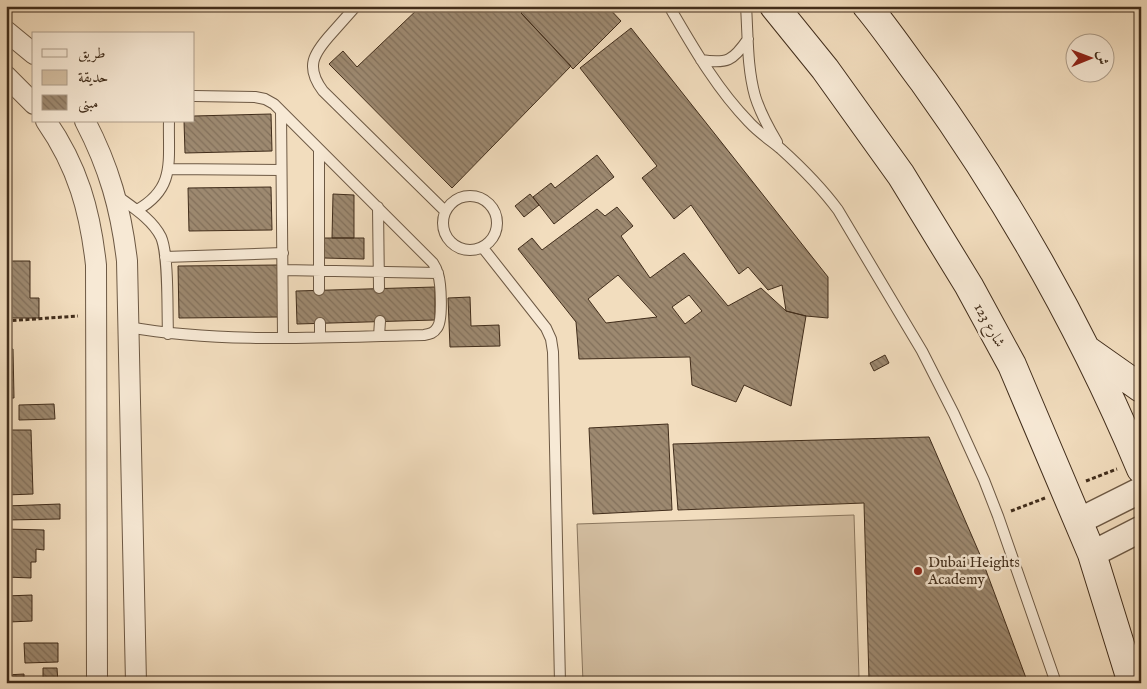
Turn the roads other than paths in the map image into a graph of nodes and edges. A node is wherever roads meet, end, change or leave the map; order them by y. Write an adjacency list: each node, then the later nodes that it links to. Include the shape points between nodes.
1 (356, 6): 24 (lane, via 316,52 312,66 315,80)
2 (669, 6): 9 (lane)
3 (746, 6): 7 (lane)
4 (774, 6): 45 (main road, شارع 123, via 825,69 901,175 969,286 1012,365)
5 (867, 6): 41 (main road, via 953,123 1024,234)
6 (6, 31): 8 (street)
7 (748, 39): 9 (lane, via 737,54 720,62); 18 (lane, via 755,97)
8 (32, 52)
9 (701, 60): 18 (lane, via 728,99)
10 (6, 76): 12 (street)
11 (195, 96): 13 (lane, via 255,97 265,99)
12 (32, 102)
13 (281, 111): 17 (lane); 20 (lane)
14 (47, 122): 49 (street, via 71,165 84,197 96,265)
15 (85, 122): 21 (street)
16 (170, 122): 19 (lane)
17 (319, 149): 22 (lane); 29 (lane)
18 (781, 149): 48 (lane, via 813,179 838,210 926,359 984,480)
19 (168, 168): 20 (lane); 23 (lane, via 165,183 158,194)
20 (281, 170): 26 (lane)
21 (116, 195): 23 (lane); 36 (street, via 127,261)
22 (378, 207): 30 (lane); 31 (lane, via 433,263)
23 (136, 210): 27 (lane, via 161,238)
24 (445, 212): 25 (lane, via 443,225 447,238 457,248 470,251); 25 (lane, via 453,202 465,196 478,197 489,204 496,214 497,227)
25 (483, 248): 51 (lane, via 552,339)
26 (282, 254): 27 (lane); 28 (lane)
27 (165, 257): 37 (lane)
28 (282, 270): 29 (lane); 39 (lane)
29 (320, 271): 30 (lane); 33 (lane)
30 (379, 272): 31 (lane); 32 (lane)
31 (438, 273): 38 (lane, via 439,327 424,335)
32 (379, 288)
33 (319, 290)
34 (380, 321): 38 (lane)
35 (320, 323): 40 (lane)
36 (128, 327): 37 (lane); 50 (street)
37 (168, 334): 39 (lane)
38 (379, 336): 40 (lane)
39 (283, 337): 40 (lane)
40 (320, 337)
41 (1086, 349): 42 (main road); 43 (main road)
42 (1141, 388)
43 (1141, 469)
44 (1141, 490): 45 (street)
45 (1079, 521): 47 (main road, شارع 123)
46 (1141, 529): 47 (street)
47 (1092, 554): 52 (main road, شارع 123)
48 (1053, 681)
49 (96, 683)
50 (136, 683)
51 (560, 683)
52 (1132, 683)

